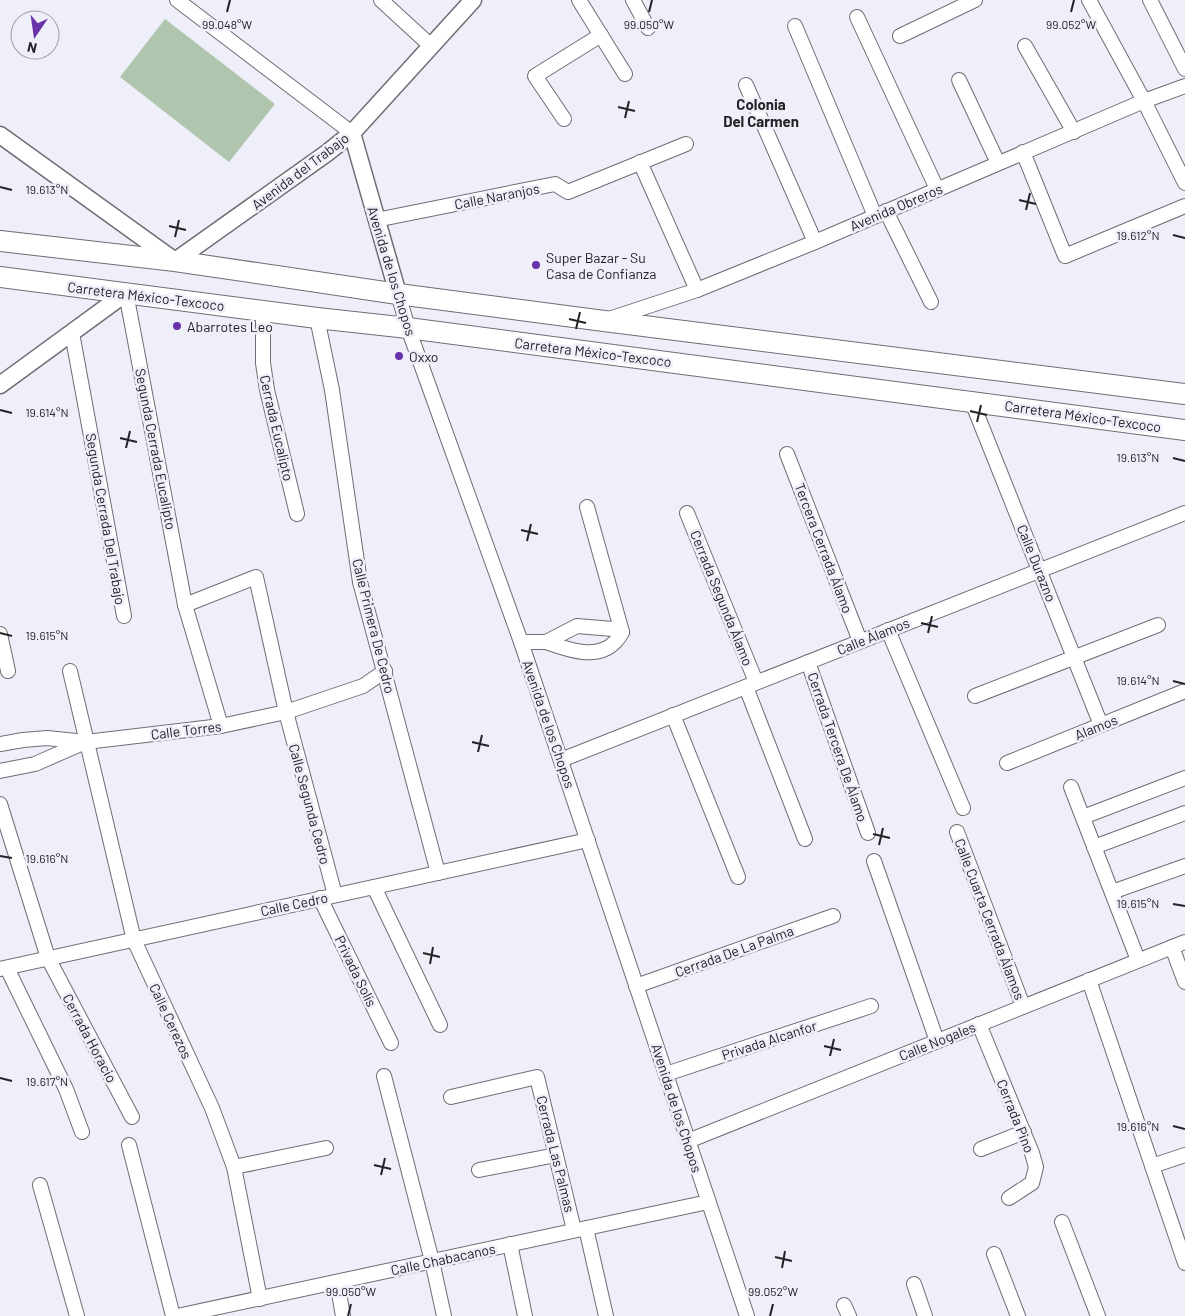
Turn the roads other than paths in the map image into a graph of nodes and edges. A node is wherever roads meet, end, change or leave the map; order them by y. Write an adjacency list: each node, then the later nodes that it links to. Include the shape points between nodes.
1 (177, 0): 24 (street)
2 (381, 0): 14 (street)
3 (579, 0): 12 (street)
4 (633, 0): 11 (street)
5 (975, 0): 13 (street)
6 (1090, 0): 21 (street)
7 (1150, 0): 16 (street)
8 (471, 1): 14 (main road, Avenida del Trabajo)
9 (857, 17): 31 (street)
10 (795, 26): 33 (street)
11 (648, 28)
12 (600, 34): 17 (street); 22 (street, via 535,76)
13 (900, 36)
14 (431, 46): 24 (main road, Avenida del Trabajo)
15 (1025, 46): 23 (street)
16 (1185, 70)
17 (625, 74)
18 (959, 80): 29 (street)
19 (746, 85): 36 (street)
20 (1185, 86): 21 (street, Avenida Obreros)
21 (1144, 101): 23 (street, Avenida Obreros); 30 (street)
22 (564, 119)
23 (1074, 132): 27 (street, Avenida Obreros)
24 (352, 133): 34 (main road, Avenida de los Chopos); 37 (main road, Avenida del Trabajo)
25 (0, 135): 37 (main road)
26 (686, 144): 28 (street, Calle Naranjos)
27 (1023, 152): 29 (street, Avenida Obreros); 32 (street, via 1065,256)
28 (640, 162): 34 (street, Calle Naranjos, via 568,192 555,184); 39 (street)
29 (998, 163): 31 (street, Avenida Obreros)
30 (1185, 183)
31 (937, 189): 33 (street, Avenida Obreros)
32 (1185, 206)
33 (880, 214): 36 (street, Avenida Obreros); 42 (street)
34 (376, 220): 41 (main road, Avenida de los Chopos)
35 (0, 241): 37 (highway)
36 (815, 242): 39 (street, Avenida Obreros)
37 (175, 261): 41 (highway)
38 (0, 277): 40 (highway, Carretera México-Texcoco)
39 (697, 290): 45 (street, Avenida Obreros)
40 (126, 294): 43 (highway, Carretera México-Texcoco); 47 (main road); 58 (street, Segunda Cerrada Eucalipto)
41 (398, 294): 45 (highway); 46 (street, Avenida de los Chopos)
42 (931, 302)
43 (263, 311): 44 (highway, Carretera México-Texcoco); 56 (street, Cerrada Eucalipto, via 263,363 267,390)
44 (317, 318): 46 (highway, Carretera México-Texcoco); 71 (street, Calle Primera De Cedro, via 332,390 360,582)
45 (604, 321): 49 (highway)
46 (408, 328): 50 (highway, Carretera México-Texcoco); 65 (street, Avenida de los Chopos)
47 (72, 333): 48 (main road); 59 (street, Segunda Cerrada Del Trabajo)
48 (0, 385)
49 (1185, 394)
50 (972, 402): 51 (highway, Carretera México-Texcoco); 57 (street, Calle Durazno)
51 (1185, 430)
52 (787, 454): 64 (street, Tercera Cerrada Álamo)
53 (587, 507): 62 (street)
54 (687, 513): 72 (street, Cerrada Segunda Álamo)
55 (1185, 513): 57 (street, Calle Álamos)
56 (296, 514)
57 (1040, 571): 61 (street, Calle Álamos); 67 (street, Calle Durazno)
58 (185, 605): 75 (street, via 256,577); 78 (street, Segunda Cerrada Eucalipto)
59 (124, 616)
60 (1158, 625): 67 (street)
61 (888, 630): 64 (street, Calle Álamos); 87 (street)
62 (622, 632): 66 (street, via 577,626); 66 (street, via 614,643 602,650 584,653)
63 (0, 634): 69 (street)
64 (860, 641): 68 (street, Calle Álamos)
65 (521, 642): 66 (street); 81 (street, Avenida de los Chopos)
66 (546, 642)
67 (1074, 657): 74 (street); 77 (street, Calle Durazno)
68 (808, 662): 72 (street, Calle Álamos); 90 (street, Cerrada Tercera De Álamo)
69 (8, 671)
70 (70, 671): 79 (street, Calle Cerezos)
71 (385, 671): 75 (street, Calle Torres, via 363,686); 97 (street, Calle Primera De Cedro)
72 (751, 685): 76 (street, Calle Álamos); 92 (street, Cerrada Segunda Álamo)
73 (1185, 691): 77 (street, Alamos)
74 (975, 696)
75 (286, 712): 78 (street, Calle Torres); 101 (street, Calle Segunda Cedro)
76 (673, 715): 81 (street, Calle Álamos); 98 (street)
77 (1102, 725): 82 (street, Alamos)
78 (221, 726): 79 (street, Calle Torres)
79 (86, 742): 80 (street, Calle Torres, via 47,738); 83 (street, Calle Torres, via 35,764); 104 (street, Calle Cerezos)
80 (0, 744)
81 (561, 760): 93 (street, Avenida de los Chopos)
82 (1007, 763)
83 (0, 770)
84 (1185, 778): 89 (street)
85 (1071, 787): 89 (street)
86 (0, 804): 106 (street, Cerrada Horacio)
87 (963, 808)
88 (1185, 813): 94 (street)
89 (1083, 817): 94 (street)
90 (868, 832)
91 (957, 832): 113 (street, Calle Cuarta Cerrada Álamos)
92 (804, 839)
93 (588, 840): 97 (street, Calle Cedro); 111 (street, Avenida de los Chopos)
94 (1094, 847): 100 (street)
95 (874, 861): 116 (street)
96 (1185, 866): 100 (street)
97 (438, 872): 99 (street, Calle Cedro)
98 (738, 877)
99 (374, 887): 101 (street, Calle Cedro); 115 (street)
100 (1112, 892): 107 (street)
101 (335, 895): 102 (street, Calle Cedro)
102 (320, 898): 104 (street, Calle Cedro); 117 (street, Privada Solís)
103 (833, 916): 111 (street, Cerrada De La Palma)
104 (134, 940): 106 (street, Calle Cedro); 131 (street, Calle Cerezos, via 212,1108)
105 (1178, 945): 107 (street, Calle Nogales); 110 (street)
106 (48, 958): 108 (street, Calle Cedro); 121 (street, Cerrada Horacio)
107 (1138, 960): 109 (street, Calle Nogales)
108 (3, 968): 122 (street, via 66,1089)
109 (1089, 980): 113 (street, Calle Nogales); 130 (street)
110 (1185, 982)
111 (636, 986): 118 (street, Avenida de los Chopos)
112 (871, 1006): 118 (street, Privada Alcanfor)
113 (1023, 1006): 114 (street, Calle Nogales)
114 (978, 1024): 116 (street, Calle Nogales); 123 (street, Cerrada Pino)
115 (440, 1025)
116 (937, 1041): 124 (street, Calle Nogales)
117 (391, 1042)
118 (666, 1074): 124 (street, Avenida de los Chopos)
119 (384, 1076): 140 (street)
120 (451, 1097): 128 (street, Cerrada Las Palmas, via 537,1077)
121 (132, 1117)
122 (82, 1132)
123 (1024, 1132): 127 (street); 134 (street, Cerrada Pino, via 1036,1167 1032,1183)
124 (688, 1142): 135 (street, Avenida de los Chopos)
125 (129, 1145): 147 (street)
126 (326, 1148): 131 (street)
127 (981, 1149)
128 (556, 1155): 132 (street); 137 (street, Cerrada Las Palmas)
129 (1185, 1155): 130 (street)
130 (1152, 1166): 141 (street)
131 (234, 1167): 144 (street, Calle Cerezos)
132 (479, 1170)
133 (40, 1185): 146 (street)
134 (1009, 1198)
135 (708, 1202): 137 (street, Calle Chabacanos); 153 (street, Avenida de los Chopos)
136 (1062, 1222): 156 (street)
137 (580, 1229): 138 (street, Calle Chabacanos); 152 (street, Cerrada Las Palmas)
138 (510, 1244): 140 (street, Calle Chabacanos); 151 (street)
139 (994, 1254): 155 (street)
140 (432, 1261): 142 (street, Calle Chabacanos); 150 (street)
141 (1185, 1264)
142 (337, 1282): 144 (street, Calle Chabacanos); 149 (street)
143 (914, 1284): 154 (street)
144 (260, 1298): 145 (street, Calle Chabacanos)
145 (237, 1310): 148 (street, Calle Chabacanos)
146 (77, 1316)
147 (172, 1316)
148 (177, 1316)
149 (343, 1316)
150 (444, 1316)
151 (525, 1316)
152 (606, 1316)
153 (747, 1316)
154 (925, 1316)
155 (1018, 1316)
156 (1098, 1316)

